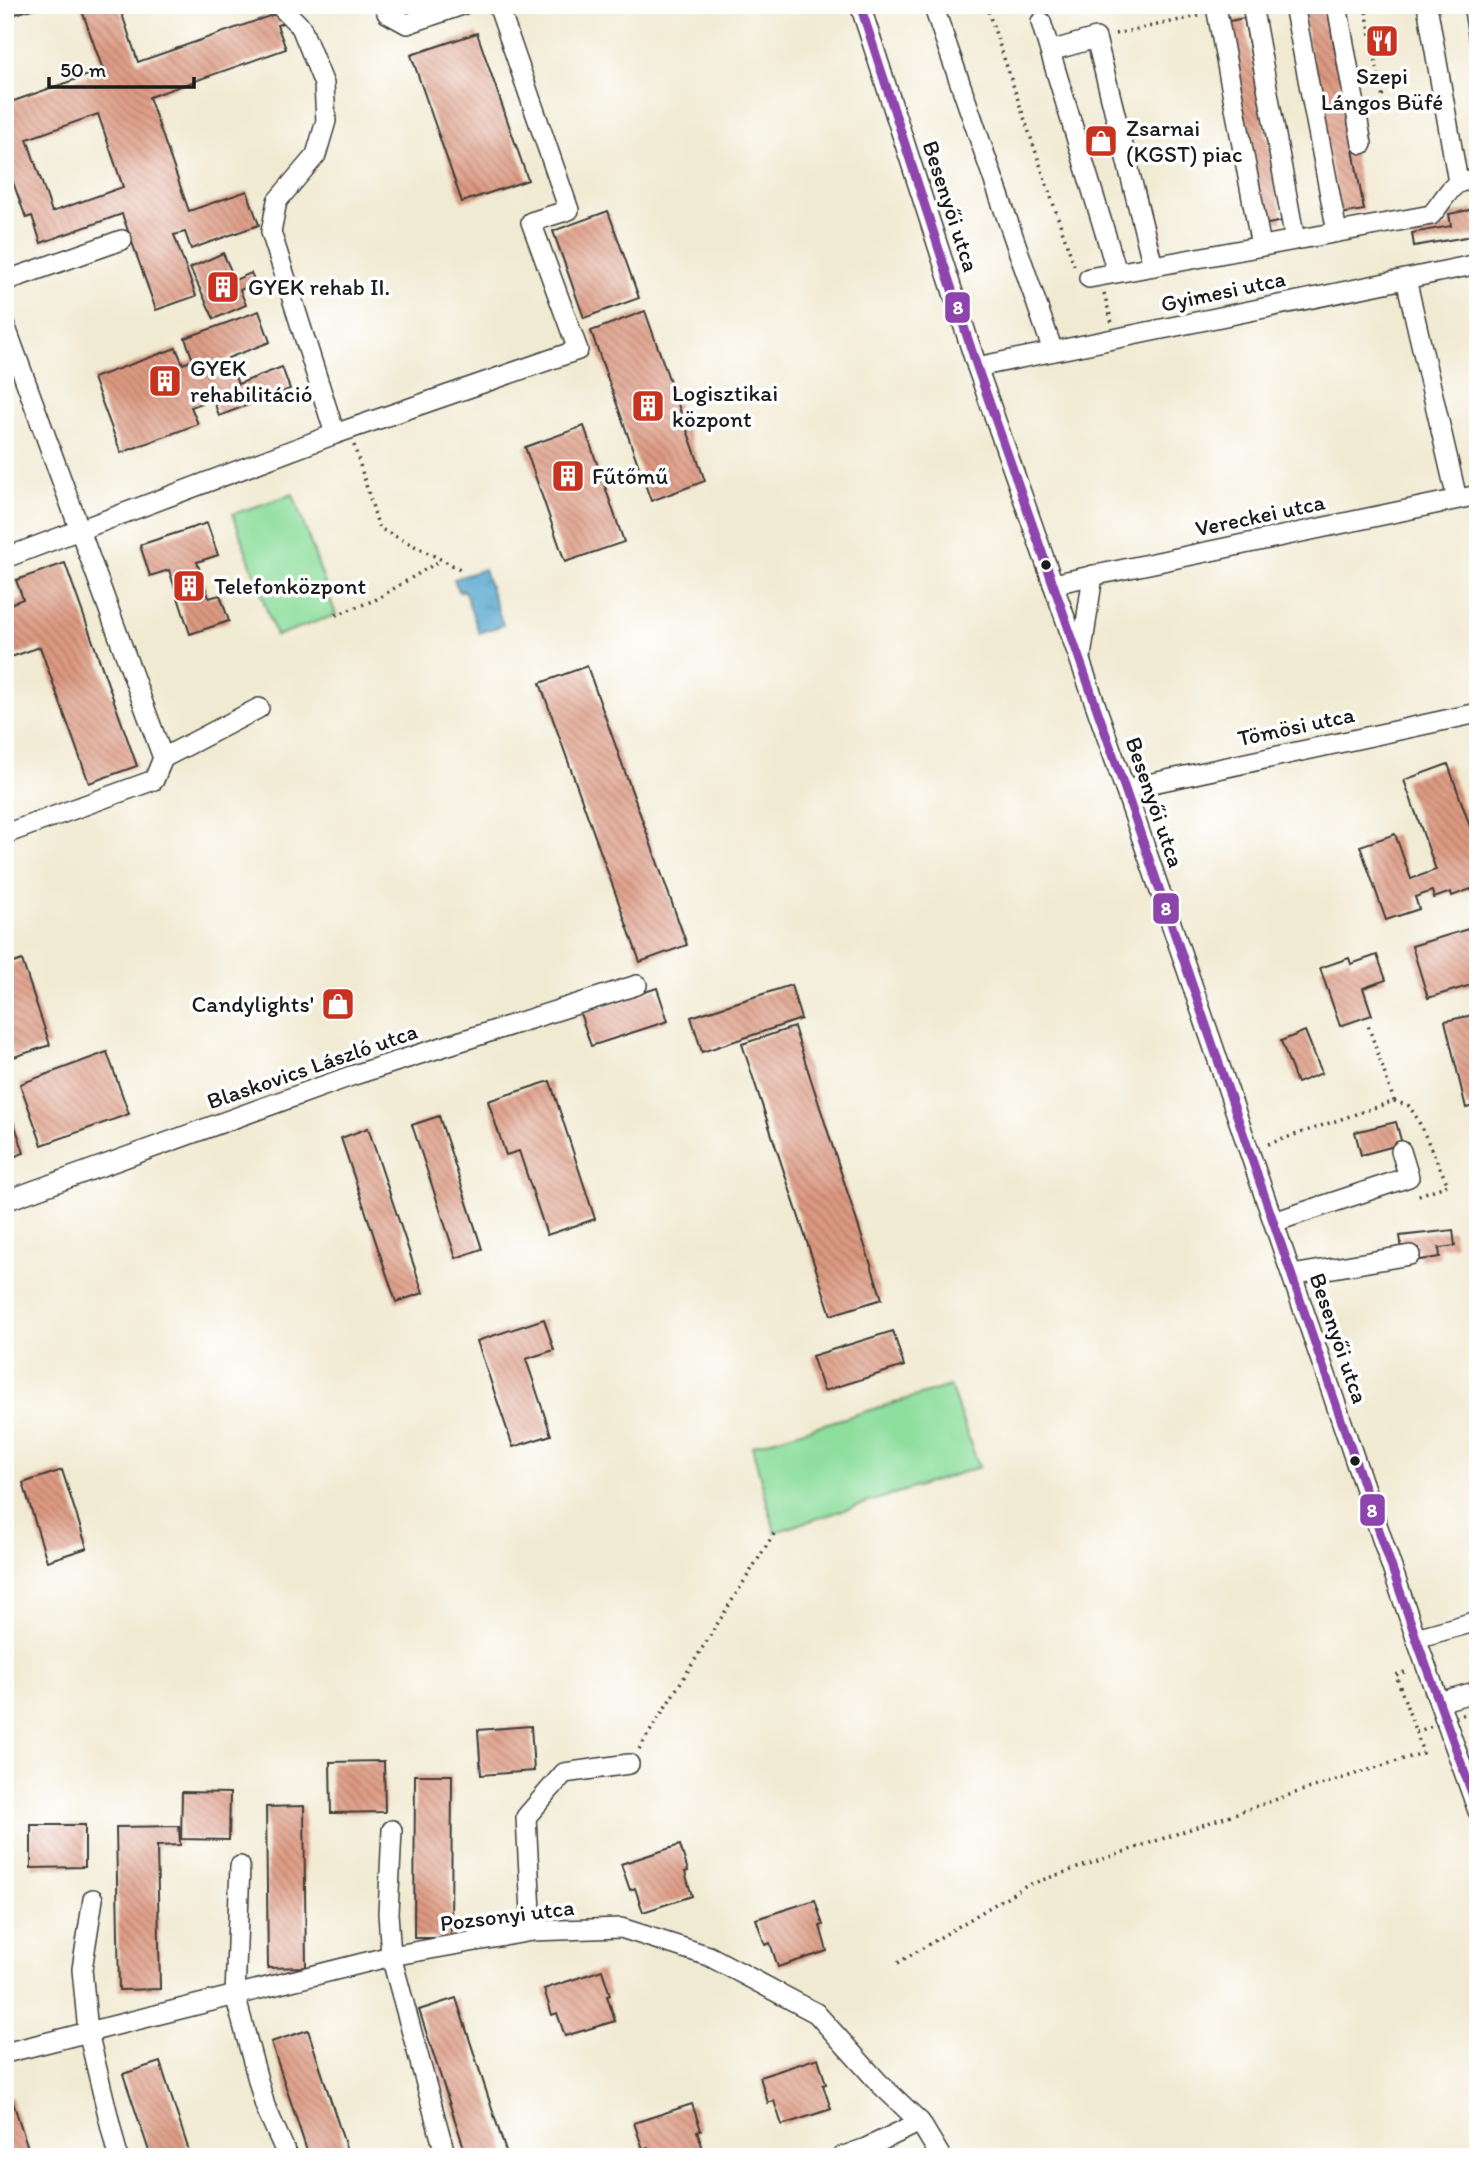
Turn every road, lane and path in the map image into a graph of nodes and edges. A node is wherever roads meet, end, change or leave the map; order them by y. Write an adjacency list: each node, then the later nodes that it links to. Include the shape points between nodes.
1 (279, 5): 35 (street, via 301,27 324,84 326,121 316,155 277,201 271,232)
2 (385, 5): 3 (street, via 387,12 408,24)
3 (462, 5)
4 (498, 5): 35 (street, via 569,210 531,222 578,350)
5 (860, 5): 34 (street, Besenyői utca)
6 (933, 5): 33 (street)
7 (986, 5): 28 (path, via 1075,268 1081,275)
8 (1252, 5): 24 (street)
9 (1294, 5): 22 (street)
10 (1337, 5): 20 (street)
11 (1365, 5): 19 (path)
12 (1427, 5): 21 (street)
13 (1473, 5): 16 (street)
14 (1217, 12): 17 (path); 25 (street)
15 (1041, 22): 18 (street)
16 (1478, 34)
17 (1096, 38): 18 (street); 27 (street)
18 (1050, 51): 28 (street)
19 (1385, 109)
20 (1362, 144)
21 (1472, 184): 22 (street, via 1450,190 1431,215)
22 (1337, 232): 24 (street)
23 (122, 240): 30 (street)
24 (1295, 240): 25 (street)
25 (1261, 246): 27 (street)
26 (1478, 264): 29 (street, Gyimesi utca)
27 (1153, 266): 28 (street)
28 (1102, 275): 32 (path)
29 (1406, 278): 32 (street, Gyimesi utca); 37 (street)
30 (5, 281)
31 (5, 326): 38 (street)
32 (1116, 338): 33 (street, Gyimesi utca)
33 (1054, 351): 34 (street, Gyimesi utca)
34 (977, 366): 43 (street, Besenyői utca)
35 (342, 432): 38 (street); 40 (path, via 379,528)
36 (1478, 495): 37 (street, Vereckei utca)
37 (1457, 499): 42 (street, Vereckei utca)
38 (81, 531): 39 (street); 48 (street)
39 (5, 558)
40 (440, 560): 41 (path); 44 (path, via 375,600)
41 (462, 570)
42 (1093, 575): 43 (street, Vereckei utca); 45 (street)
43 (1053, 584): 45 (street, Besenyői utca)
44 (336, 615)
45 (1080, 661): 49 (street, Besenyői utca)
46 (259, 708): 48 (street)
47 (1478, 713): 49 (street, Tömösi utca)
48 (163, 758): 50 (street, via 154,780)
49 (1125, 789): 53 (street, Besenyői utca)
50 (5, 834)
51 (637, 985): 55 (street, Blaskovics László utca, via 351,1076)
52 (1368, 1025): 53 (path, via 1394,1101)
53 (1249, 1151): 56 (street, Besenyői utca)
54 (1401, 1151): 56 (street, via 1409,1177)
55 (5, 1201)
56 (1274, 1222): 58 (street, Besenyői utca)
57 (1410, 1255): 58 (street)
58 (1292, 1275): 61 (street, Besenyői utca)
59 (775, 1532): 67 (path)
60 (1478, 1621): 61 (street)
61 (1416, 1637): 64 (street, Besenyői utca)
62 (1409, 1670): 66 (path, via 1396,1675)
63 (1477, 1701): 64 (street); 65 (path); 66 (path, bridge)
64 (1439, 1702): 68 (street, Besenyői utca)
65 (1478, 1717)
66 (1416, 1732): 74 (path, via 1423,1753 1025,1886)
67 (629, 1764): 72 (street, via 564,1773 526,1817)
68 (1478, 1811)
69 (392, 1830): 73 (street)
70 (240, 1866): 75 (street)
71 (93, 1899): 76 (street, via 82,1969)
72 (532, 1931): 73 (street, Pozsonyi utca); 78 (street, Pozsonyi utca, via 621,1928 709,1956 816,2013)
73 (391, 1956): 75 (street, Pozsonyi utca); 81 (street)
74 (898, 1963)
75 (234, 1995): 76 (street, Pozsonyi utca); 80 (street, via 265,2106)
76 (88, 2032): 77 (street, Pozsonyi utca); 79 (street)
77 (5, 2053)
78 (920, 2122): 82 (street); 83 (street, Pozsonyi utca)
79 (118, 2157)
80 (288, 2157)
81 (446, 2157)
82 (841, 2157)
83 (942, 2157)

